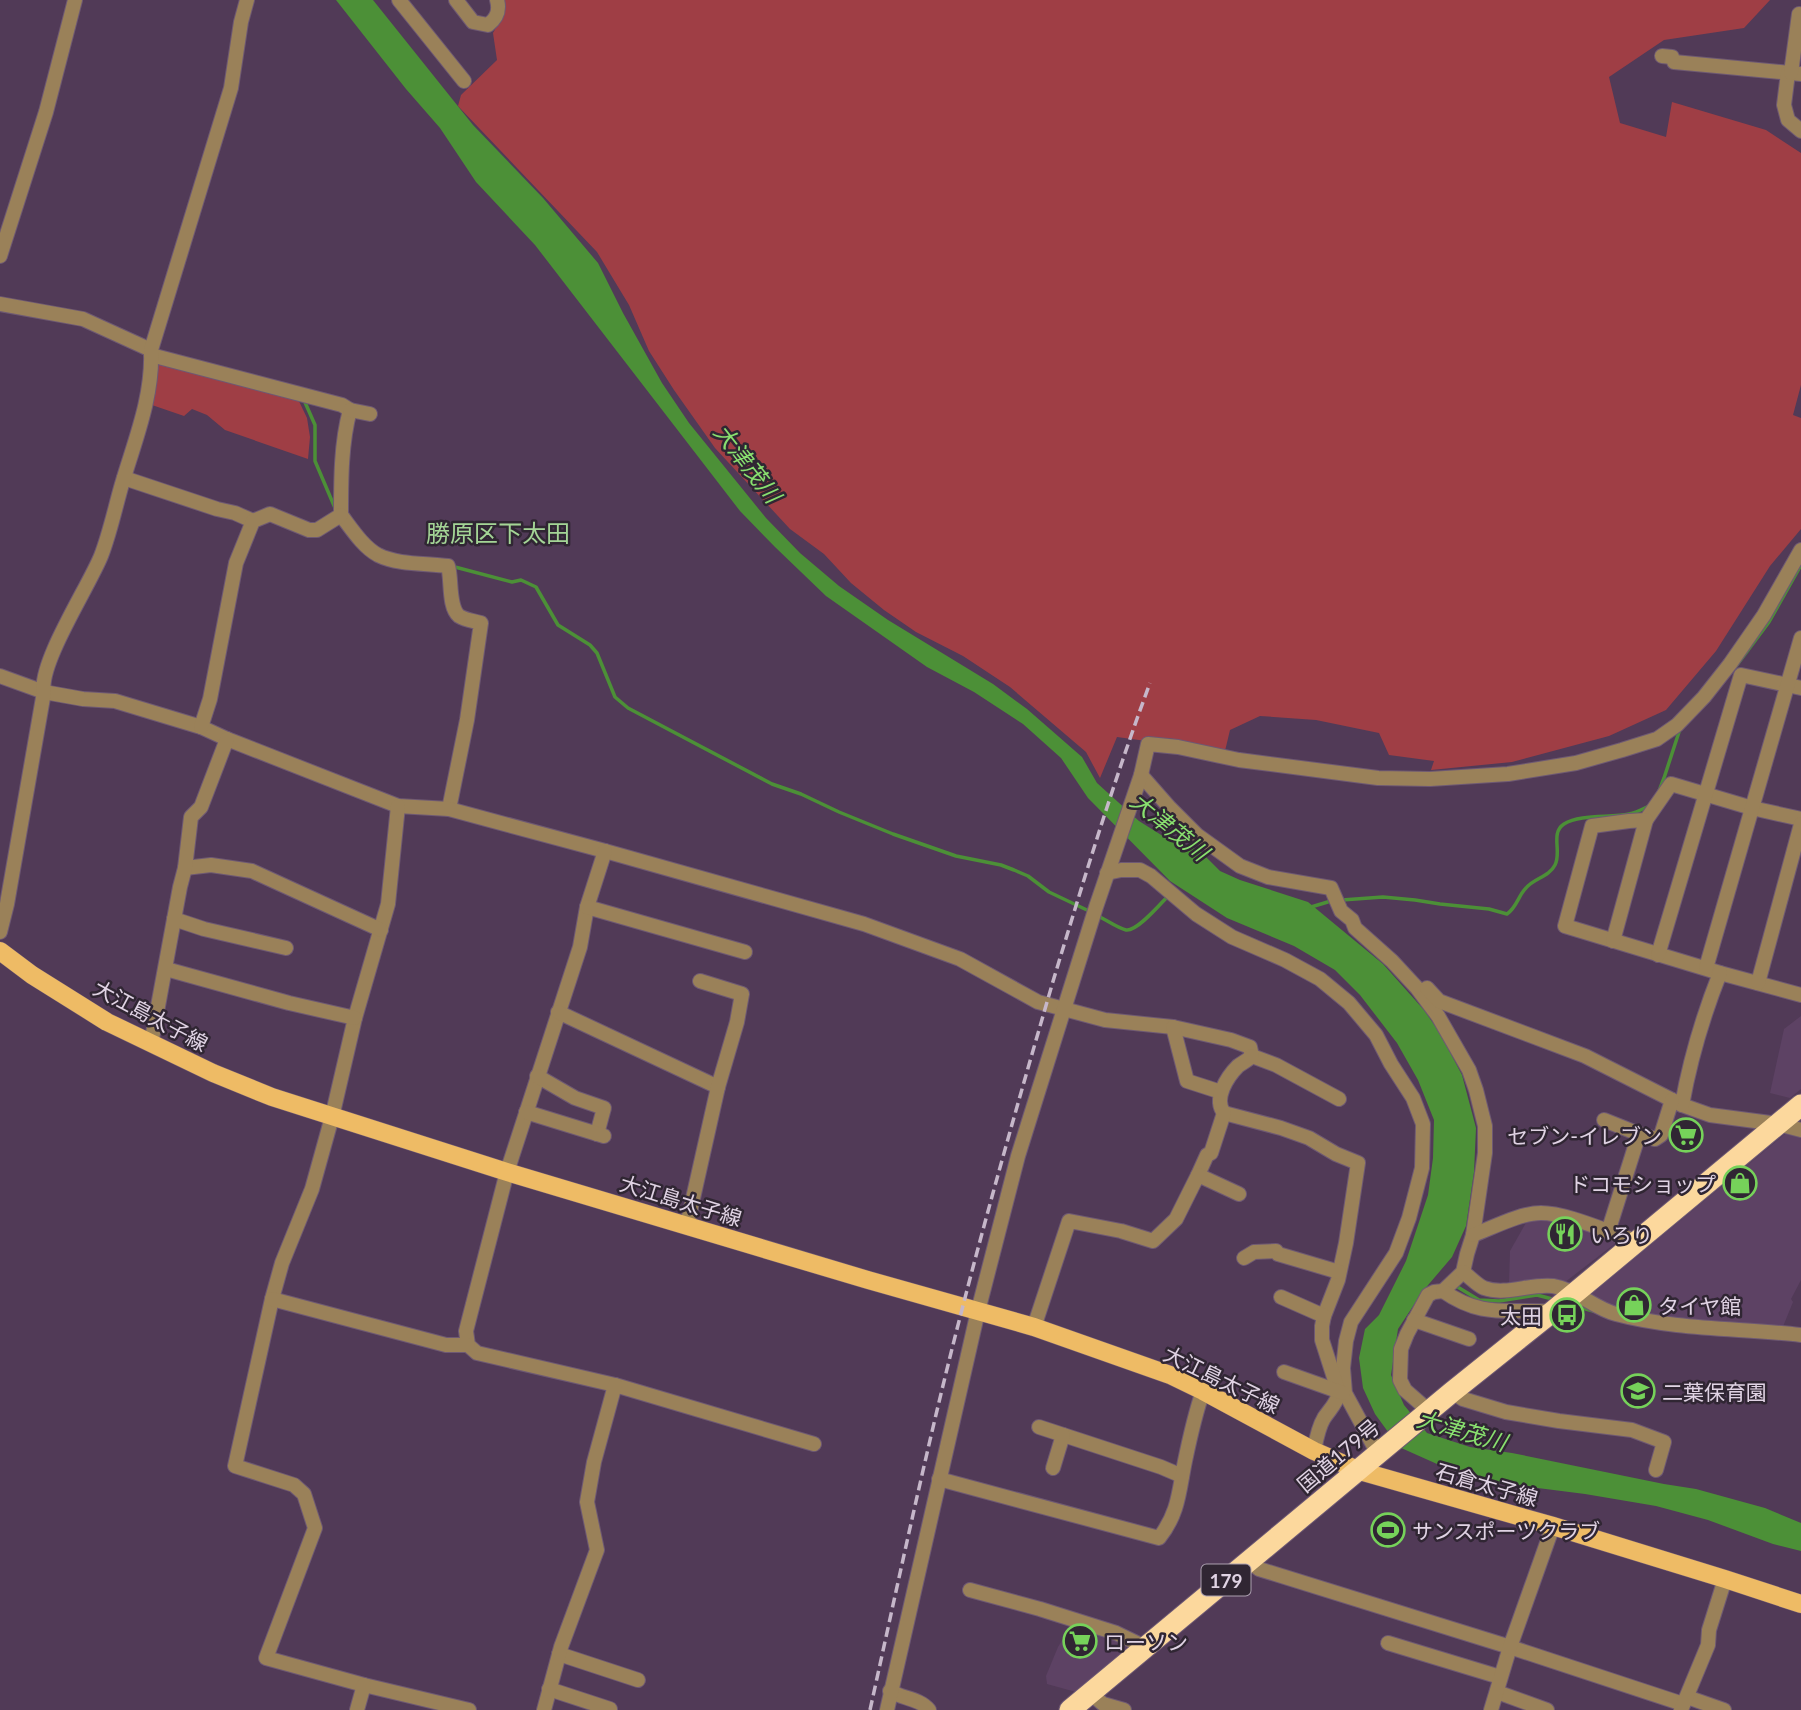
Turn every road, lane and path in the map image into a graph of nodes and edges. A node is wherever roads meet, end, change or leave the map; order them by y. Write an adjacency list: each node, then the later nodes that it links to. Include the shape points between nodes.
1 (75, 0): 11 (street, via 46,112)
2 (247, 0): 14 (street, via 231,88)
3 (399, 0): 9 (street)
4 (456, 0): 5 (street, via 473,22 488,25 499,8)
5 (497, 0)
6 (1799, 14): 8 (street)
7 (1662, 56): 8 (street, via 1672,57 1674,62)
8 (1793, 73): 10 (street, via 1784,105 1788,120)
9 (464, 81)
10 (1801, 131)
11 (6, 215): 12 (street)
12 (0, 256)
13 (0, 304): 14 (street, via 83,319)
14 (151, 352): 15 (street); 17 (street, via 143,418)
15 (350, 410): 16 (street); 18 (street)
16 (370, 414)
17 (124, 478): 19 (street); 25 (street, via 102,556 57,644 42,684)
18 (337, 517): 19 (street, via 317,530 270,514); 32 (street, via 378,555 449,570 455,612 481,623)
19 (253, 521): 26 (street, via 236,563)
20 (1800, 552): 22 (street)
21 (1801, 638): 24 (street)
22 (1735, 669): 24 (street); 28 (street, via 1657,739 1576,763 1466,778 1378,778 1148,744); 29 (street)
23 (0, 676): 25 (street)
24 (1794, 686): 31 (street)
25 (44, 692): 26 (street, via 115,701); 43 (street)
26 (201, 727): 27 (street)
27 (227, 739): 30 (street); 37 (street, via 201,807 191,817)
28 (1141, 775): 38 (street); 40 (street, via 1197,835 1240,866 1268,877 1331,888)
29 (1705, 796): 31 (street); 34 (street, via 1671,784); 48 (street)
30 (398, 806): 32 (street); 42 (street)
31 (1752, 808): 33 (street); 49 (street)
32 (449, 809): 36 (street)
33 (1801, 819)
34 (1646, 820): 44 (street); 44 (street, via 1592,826 1564,926)
35 (1801, 824): 53 (street)
36 (605, 851): 39 (street); 55 (street, via 864,924 960,959 1038,1002)
37 (185, 868): 41 (street); 42 (street, via 211,865 252,871)
38 (1107, 873): 55 (street); 100 (street, via 1139,870 1232,937 1320,979 1376,1034 1413,1098 1423,1124 1422,1168 1396,1252 1351,1322)
39 (587, 907): 47 (street); 56 (street, via 580,947)
40 (1346, 916): 65 (street, via 1373,933 1439,1000 1586,1056); 79 (street, via 1417,988 1469,1070 1485,1126)
41 (174, 919): 45 (street); 50 (street)
42 (381, 930): 57 (street)
43 (0, 932)
44 (1613, 941): 48 (street)
45 (286, 948)
46 (0, 951): 59 (main road, 大江島太子線, via 32,975)
47 (745, 952)
48 (1658, 955): 49 (street)
49 (1706, 968): 51 (street)
50 (166, 969): 57 (street); 59 (street)
51 (1720, 973): 53 (street); 65 (street)
52 (700, 981): 62 (street, via 742,994)
53 (1758, 983): 54 (street)
54 (1801, 995)
55 (1063, 1009): 58 (street, via 1105,1020); 88 (street)
56 (558, 1012): 61 (street); 62 (street)
57 (355, 1018): 69 (street)
58 (1173, 1027): 60 (street, via 1250,1047); 63 (street, via 1187,1081)
59 (151, 1044): 69 (main road, 大江島太子線, via 272,1097)
60 (1252, 1056): 63 (street, via 1237,1067); 64 (street)
61 (537, 1076): 67 (street); 67 (street, via 604,1108 601,1135)
62 (718, 1087): 77 (street)
63 (1221, 1092): 68 (street)
64 (1339, 1099)
65 (1677, 1103): 71 (street, via 1710,1115); 73 (street, via 1661,1135 1655,1139)
66 (1801, 1105): 71 (highway, 国道179号 / 179)
67 (526, 1112): 74 (street)
68 (1224, 1113): 75 (street); 82 (street, via 1310,1138 1359,1163)
69 (332, 1117): 74 (main road, 大江島太子線); 87 (street, via 312,1189)
70 (1604, 1120): 73 (street)
71 (1778, 1124): 72 (street); 80 (highway, 国道179号 / 179)
72 (1801, 1130)
73 (1639, 1134): 78 (street)
74 (507, 1172): 77 (main road, 大江島太子線); 95 (street, via 466,1331)
75 (1198, 1175): 76 (street); 92 (street, via 1176,1219 1153,1241 1069,1221)
76 (1239, 1194)
77 (687, 1225): 88 (main road, 大江島太子線)
78 (1608, 1232): 79 (street, via 1541,1213); 80 (street)
79 (1473, 1235): 83 (street)
80 (1636, 1241): 85 (highway, 国道179号 / 179)
81 (1244, 1258): 82 (street, via 1254,1252 1276,1251)
82 (1339, 1272): 90 (street)
83 (1463, 1272): 84 (street); 85 (street, via 1484,1288 1551,1286)
84 (1443, 1291): 89 (street, via 1477,1309); 91 (street, via 1428,1295)
85 (1575, 1292): 89 (highway, 国道179号 / 179); 93 (street, via 1613,1314)
86 (1281, 1297): 90 (street)
87 (272, 1299): 95 (street, via 446,1345); 123 (street, via 235,1466 294,1485 304,1494 315,1528 266,1658)
88 (978, 1311): 92 (main road, 大江島太子線); 111 (street)
89 (1552, 1312): 99 (highway, 国道179号 / 179)
90 (1324, 1316): 100 (street, via 1322,1340)
91 (1414, 1320): 94 (street); 101 (street, via 1401,1349 1400,1380)
92 (1034, 1327): 98 (main road, 大江島太子線)
93 (1801, 1335)
94 (1469, 1339)
95 (468, 1345): 97 (street, via 477,1353)
96 (1284, 1372): 100 (street)
97 (615, 1385): 104 (street); 120 (street, via 587,1502 597,1550)
98 (1203, 1391): 105 (main road, 大江島太子線); 110 (street)
99 (1452, 1392): 101 (highway, 国道179号 / 179); 108 (street, via 1506,1412 1632,1430 1664,1442)
100 (1342, 1393): 105 (street, via 1324,1418); 106 (street)
101 (1426, 1414): 106 (highway, 国道179号 / 179)
102 (1039, 1427): 103 (street)
103 (1063, 1435): 107 (street); 110 (street)
104 (814, 1444)
105 (1314, 1451): 109 (main road, 大江島太子線)
106 (1380, 1452): 109 (highway, 国道179号 / 179)
107 (1053, 1468)
108 (1656, 1470)
109 (1360, 1471): 112 (main road, 石倉太子線); 113 (highway, 国道179号 / 179)
110 (1182, 1476): 111 (street, via 1176,1509 1159,1538)
111 (939, 1479): 125 (street)
112 (1553, 1527): 114 (main road, 石倉太子線); 119 (street)
113 (1250, 1561): 118 (highway, 国道179号 / 179); 119 (street, via 1259,1569)
114 (1726, 1579): 116 (main road, 石倉太子線); 128 (street, via 1708,1645)
115 (970, 1590): 118 (street, via 1116,1633)
116 (1801, 1604)
117 (1388, 1643): 121 (street)
118 (1145, 1647): 127 (highway, 国道179号 / 179)
119 (1510, 1647): 121 (street); 128 (street)
120 (559, 1654): 122 (street); 124 (street)
121 (1500, 1677): 126 (street)
122 (638, 1680)
123 (364, 1685): 130 (street); 131 (street)
124 (549, 1689): 129 (street); 132 (street)
125 (890, 1691): 133 (street); 134 (street, via 922,1702)
126 (1497, 1692): 137 (street); 138 (street)
127 (1090, 1693): 135 (highway, 国道179号 / 179); 136 (street, via 1103,1704)
128 (1684, 1704): 139 (street)
129 (610, 1709)
130 (358, 1710)
131 (469, 1710)
132 (544, 1710)
133 (887, 1710)
134 (929, 1710)
135 (1070, 1710)
136 (1124, 1710)
137 (1491, 1710)
138 (1548, 1710)
139 (1724, 1710)

